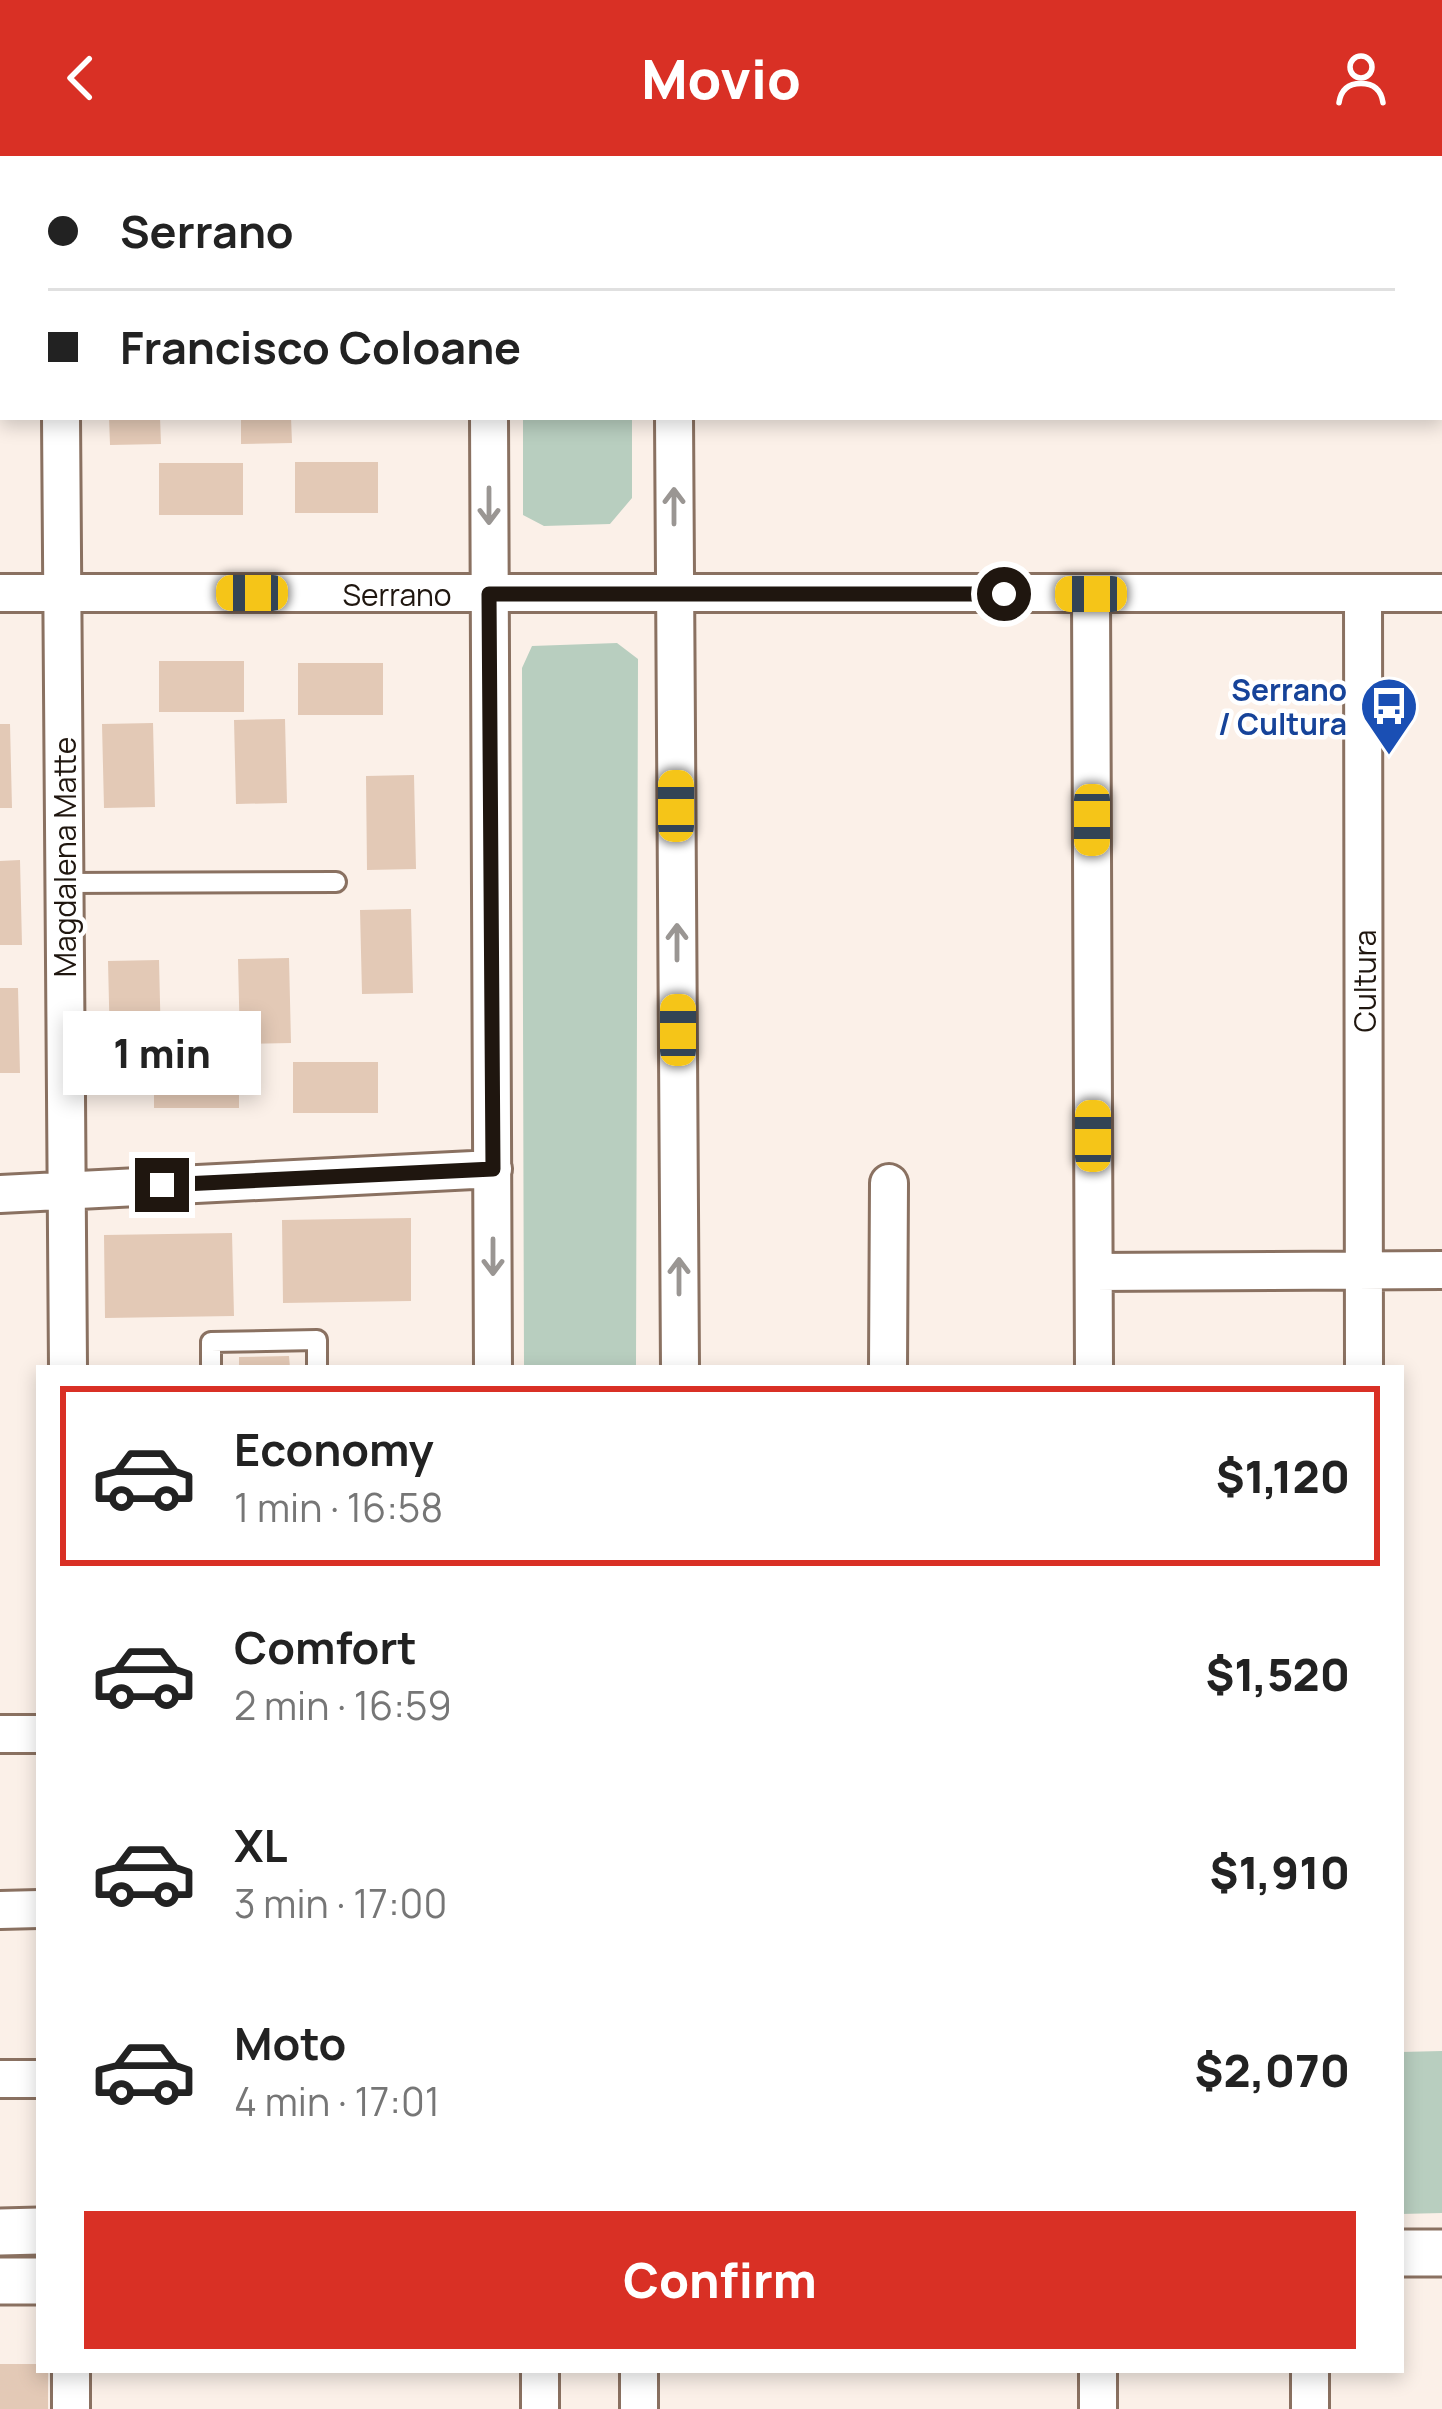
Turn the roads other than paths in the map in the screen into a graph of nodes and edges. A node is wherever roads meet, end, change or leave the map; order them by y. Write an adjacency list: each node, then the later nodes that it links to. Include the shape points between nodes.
1 (61, 420): 5 (street, Magdalena Matte)
2 (489, 420): 8 (street, one-way to 8)
3 (674, 420): 10 (street, one-way to 3)
4 (0, 593): 5 (street, Serrano)
5 (62, 593): 8 (street, Serrano); 12 (street, Magdalena Matte)
6 (1363, 593): 7 (street, Serrano); 9 (street, Serrano); 17 (street, Cultura)
7 (1442, 593)
8 (489, 594): 10 (street, Serrano); 13 (street)
9 (1091, 594): 10 (street, Serrano); 19 (street)
10 (674, 595): 24 (street, one-way to 10)
11 (336, 882): 12 (lane)
12 (64, 883): 15 (street, Magdalena Matte)
13 (493, 1169): 15 (street); 23 (street, one-way to 23)
14 (890, 1183): 25 (street)
15 (68, 1190): 16 (street); 20 (street, Magdalena Matte)
16 (0, 1194)
17 (1364, 1270): 18 (street); 19 (street); 27 (street, Cultura)
18 (1442, 1270)
19 (1094, 1272): 26 (street)
20 (68, 1365)
21 (211, 1365): 22 (lane, via 211,1342 317,1340)
22 (317, 1365)
23 (493, 1365)
24 (680, 1365)
25 (888, 1365)
26 (1094, 1365)
27 (1364, 1365)
28 (0, 1734): 29 (street)
29 (36, 1734)
30 (0, 1910): 31 (street)
31 (36, 1910)
32 (36, 2078): 33 (street)
33 (0, 2079)
34 (36, 2231): 35 (street)
35 (0, 2232)
36 (1404, 2253): 37 (street)
37 (1442, 2253)
38 (0, 2281): 39 (street)
39 (36, 2281)
40 (70, 2373): 45 (street)
41 (540, 2373): 46 (street)
42 (639, 2373): 47 (street)
43 (1098, 2373): 48 (street)
44 (1310, 2373): 49 (street)
45 (71, 2409)
46 (540, 2409)
47 (639, 2409)
48 (1098, 2409)
49 (1310, 2409)

